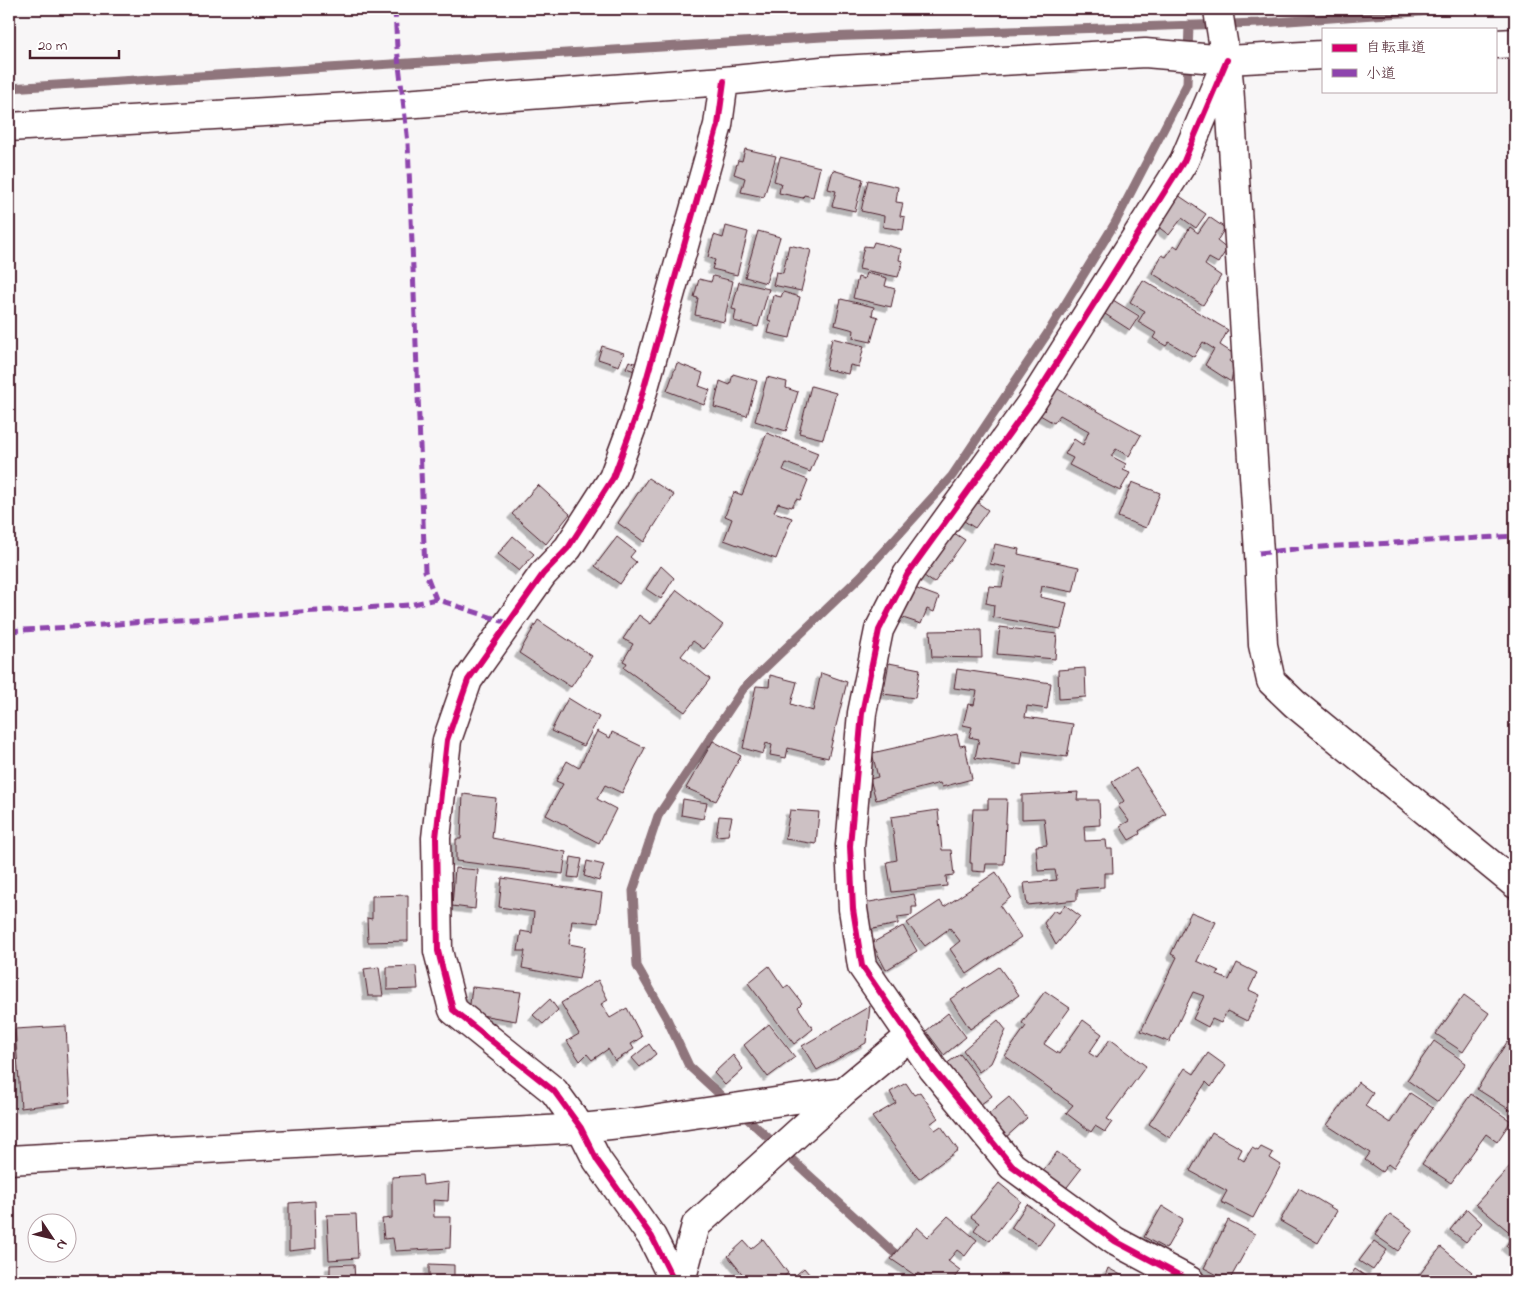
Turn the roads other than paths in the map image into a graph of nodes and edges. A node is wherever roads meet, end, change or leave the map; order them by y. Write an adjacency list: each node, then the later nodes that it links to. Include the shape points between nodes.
1 (1218, 9): 4 (street)
2 (1515, 43): 3 (street)
3 (1496, 44)
4 (1224, 50): 5 (street); 6 (street, via 822,71); 8 (street, via 1264,645 1270,681); 9 (street, via 1184,161 1032,402 907,575 879,630 862,713 850,846 853,909 862,966)
5 (1322, 55)
6 (724, 81): 7 (street); 11 (street, via 718,125 636,416 613,478 568,548 543,574 468,680 447,740 436,838 438,951 453,1010 554,1092)
7 (9, 127)
8 (1515, 884)
9 (909, 1037): 10 (street); 15 (street, via 1012,1166 1115,1241)
10 (843, 1092): 11 (street); 14 (street, via 696,1225)
11 (581, 1128): 12 (street); 13 (street, via 597,1160 652,1237)
12 (9, 1160)
13 (674, 1281)
14 (681, 1281)
15 (1190, 1281)

